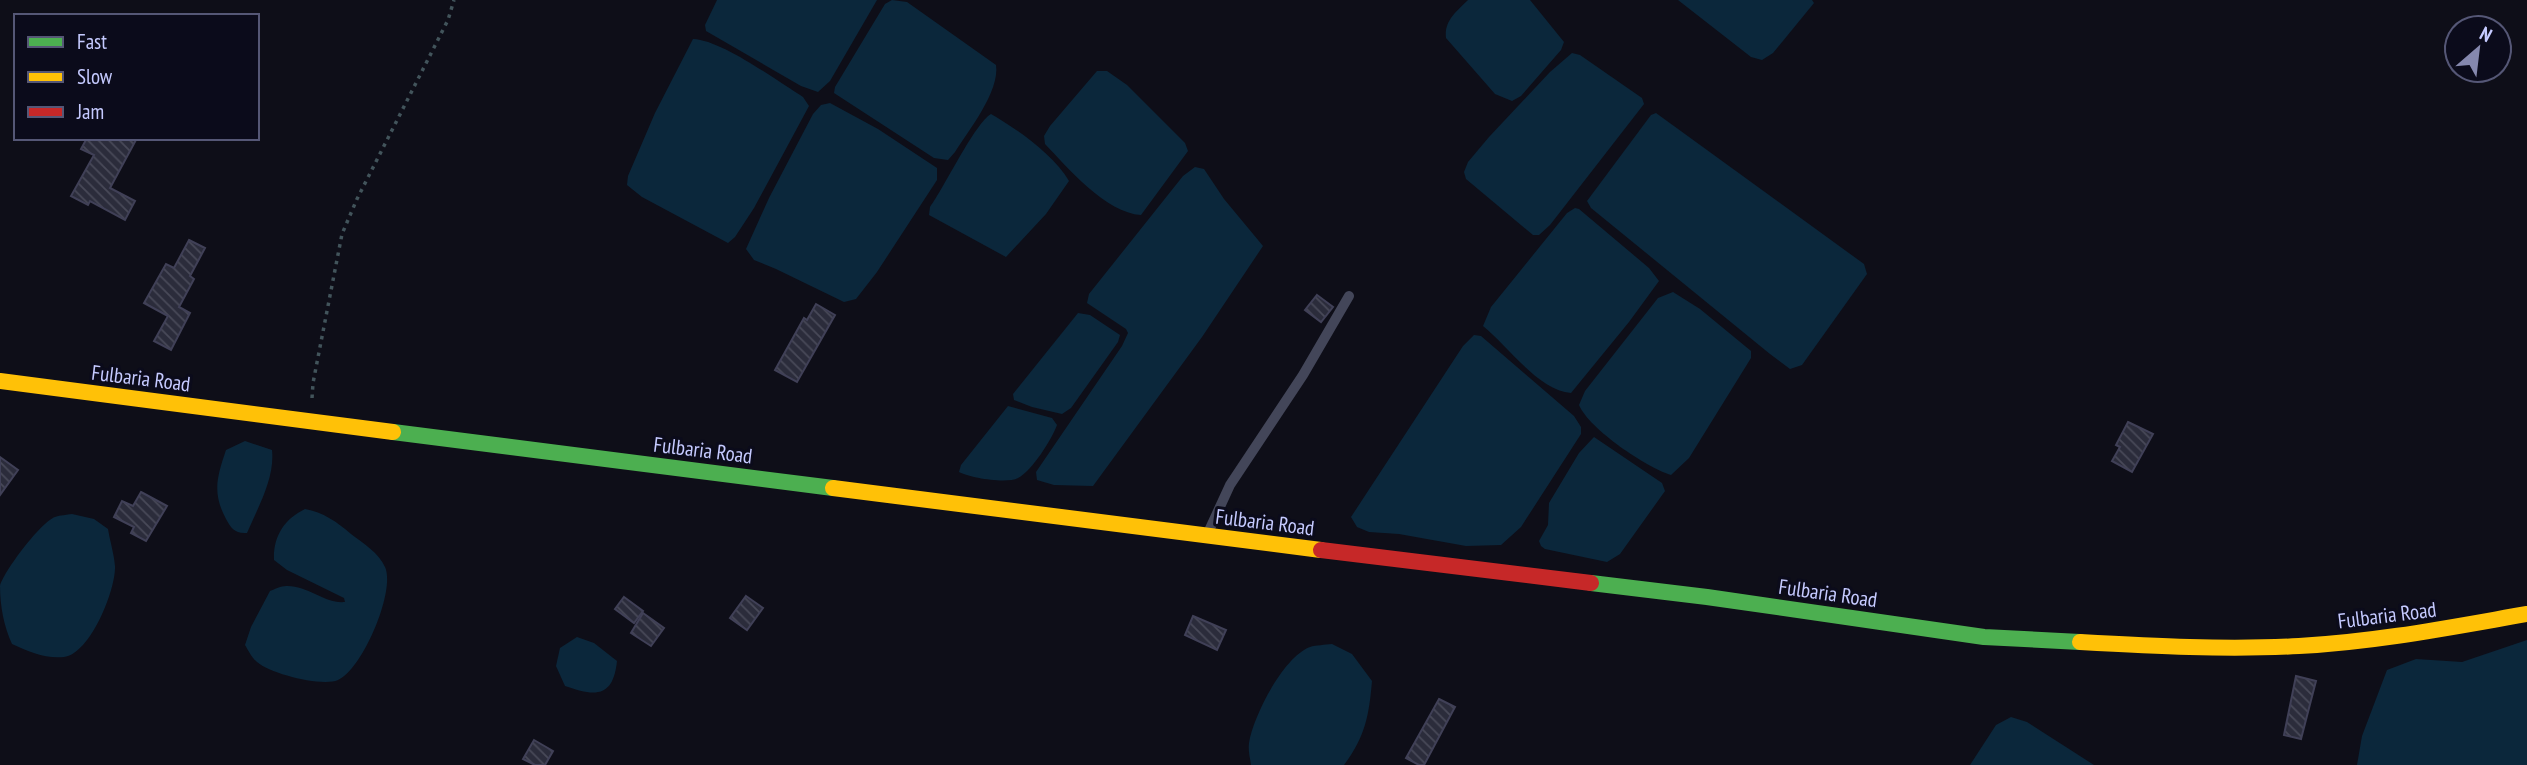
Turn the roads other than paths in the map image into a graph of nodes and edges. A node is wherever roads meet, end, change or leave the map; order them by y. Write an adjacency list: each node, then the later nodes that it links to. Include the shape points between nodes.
1 (1349, 296): 3 (lane, via 1230,485)
2 (0, 381): 3 (main road, Fulbaria Road)
3 (1207, 536): 4 (main road, Fulbaria Road, via 1707,597 1984,637 2154,646 2299,646 2408,635)
4 (2527, 614)

